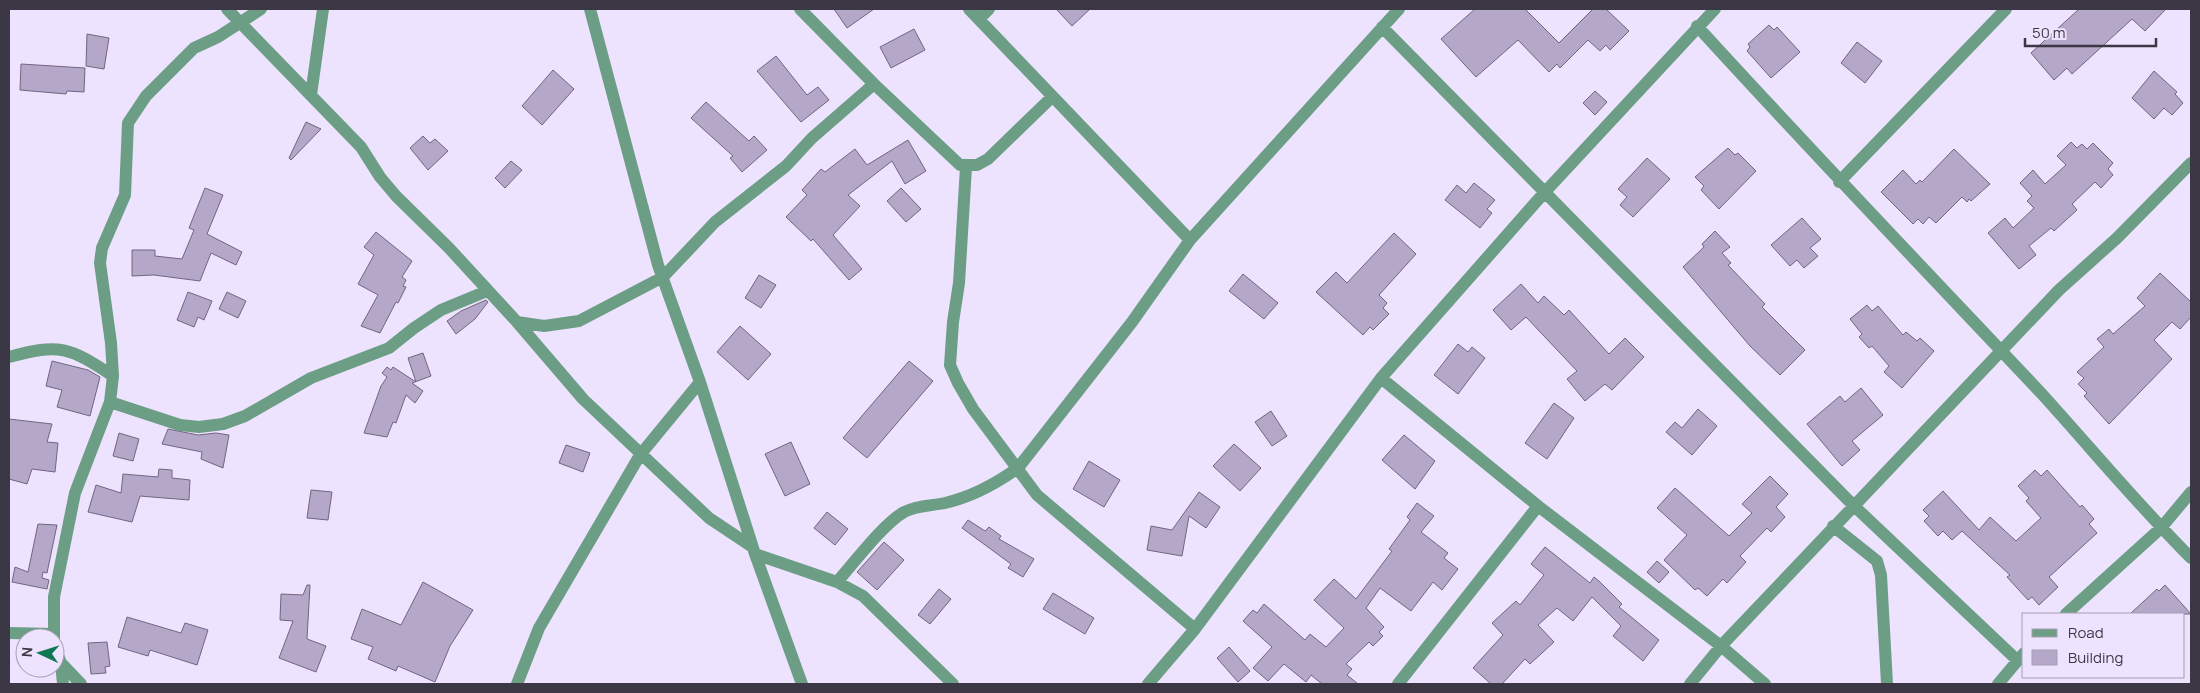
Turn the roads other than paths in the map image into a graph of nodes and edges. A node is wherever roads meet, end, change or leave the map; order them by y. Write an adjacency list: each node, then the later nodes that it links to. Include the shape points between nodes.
1 (227, 9): 12 (street)
2 (261, 9): 12 (street)
3 (323, 9): 16 (street)
4 (590, 9): 23 (street)
5 (800, 9): 15 (street)
6 (969, 9): 11 (street)
7 (989, 9): 11 (street)
8 (1399, 9): 14 (street)
9 (2006, 9): 20 (street)
10 (1711, 11): 13 (street)
11 (979, 19): 17 (street)
12 (240, 22): 16 (street); 28 (street, via 194,48 146,96 128,123 125,195 102,248 100,263)
13 (1697, 26): 20 (street); 21 (street)
14 (1382, 27): 21 (street); 22 (street)
15 (874, 84): 19 (street, via 952,159); 23 (street, via 812,138 786,166 715,222)
16 (311, 95): 24 (street, via 361,147 396,196)
17 (1052, 97): 19 (street, via 988,159); 22 (street)
18 (2191, 163): 26 (street, via 2117,238 2059,290)
19 (966, 167): 33 (street, via 964,227 950,365 972,409)
20 (1839, 182): 26 (street)
21 (1544, 193): 29 (street); 35 (street)
22 (1190, 240): 33 (street, via 1132,322)
23 (663, 277): 25 (street, via 579,320 544,326); 30 (street)
24 (487, 291): 25 (street); 31 (street, via 441,310 389,348 311,378 245,416 223,424 180,425)
25 (517, 322): 32 (street, via 583,399)
26 (2001, 352): 35 (street); 38 (street)
27 (9, 356): 28 (street, via 37,348 58,348 81,356)
28 (113, 376): 31 (street)
29 (1381, 378): 36 (street); 44 (street)
30 (700, 382): 32 (street); 39 (street)
31 (110, 402): 43 (street, via 75,493 54,596)
32 (640, 455): 39 (street, via 709,518); 49 (street, via 539,628)
33 (1018, 468): 41 (street, via 974,493 947,503 917,507 902,514 888,525); 44 (street, via 1037,495)
34 (2191, 492): 38 (street)
35 (1854, 505): 37 (street); 46 (street)
36 (1538, 506): 45 (street); 53 (street)
37 (1833, 526): 45 (street); 56 (street, via 1877,561 1881,575)
38 (2161, 528): 40 (street); 42 (street)
39 (753, 550): 41 (street); 50 (street)
40 (2191, 558)
41 (838, 582): 51 (street, via 862,596)
42 (2067, 613)
43 (54, 628)
44 (1195, 629): 52 (street)
45 (1721, 646): 54 (street); 55 (street)
46 (2020, 656): 57 (street)
47 (65, 667): 48 (street)
48 (81, 684)
49 (517, 684)
50 (802, 684)
51 (953, 684)
52 (1148, 684)
53 (1398, 684)
54 (1690, 684)
55 (1765, 684)
56 (1886, 684)
57 (1998, 684)

